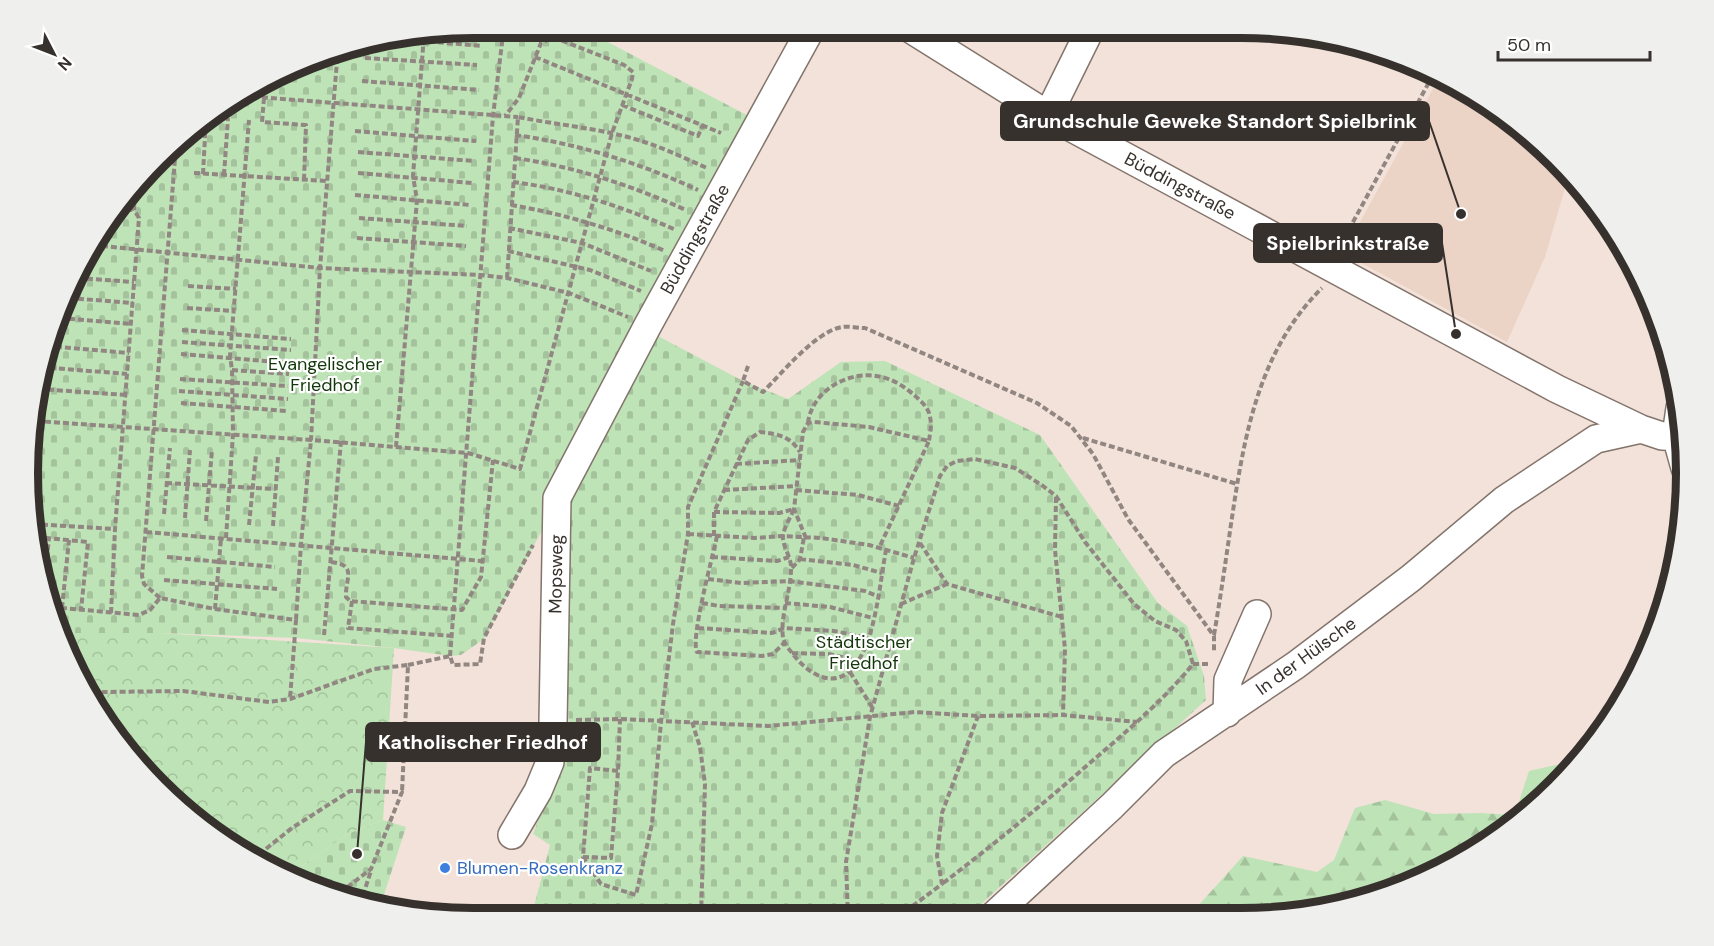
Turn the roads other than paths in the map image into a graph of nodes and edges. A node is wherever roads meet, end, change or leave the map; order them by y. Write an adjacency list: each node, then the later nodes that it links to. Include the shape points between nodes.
1 (806, 38): 5 (street, Büddingstraße)
2 (926, 38): 4 (street, Büddingstraße)
3 (1086, 38): 4 (street)
4 (1048, 115): 6 (street, Büddingstraße, via 1557,389)
5 (648, 325): 10 (street, Mopsweg, via 557,498 550,762)
6 (1641, 429): 7 (street, Büddingstraße); 9 (street, In der Hülsche, via 1596,439 1504,500 1403,584)
7 (1675, 437)
8 (1257, 614): 9 (street, via 1228,680)
9 (1227, 712): 11 (street, In der Hülsche, via 1164,754)
10 (512, 835)
11 (1002, 908)

